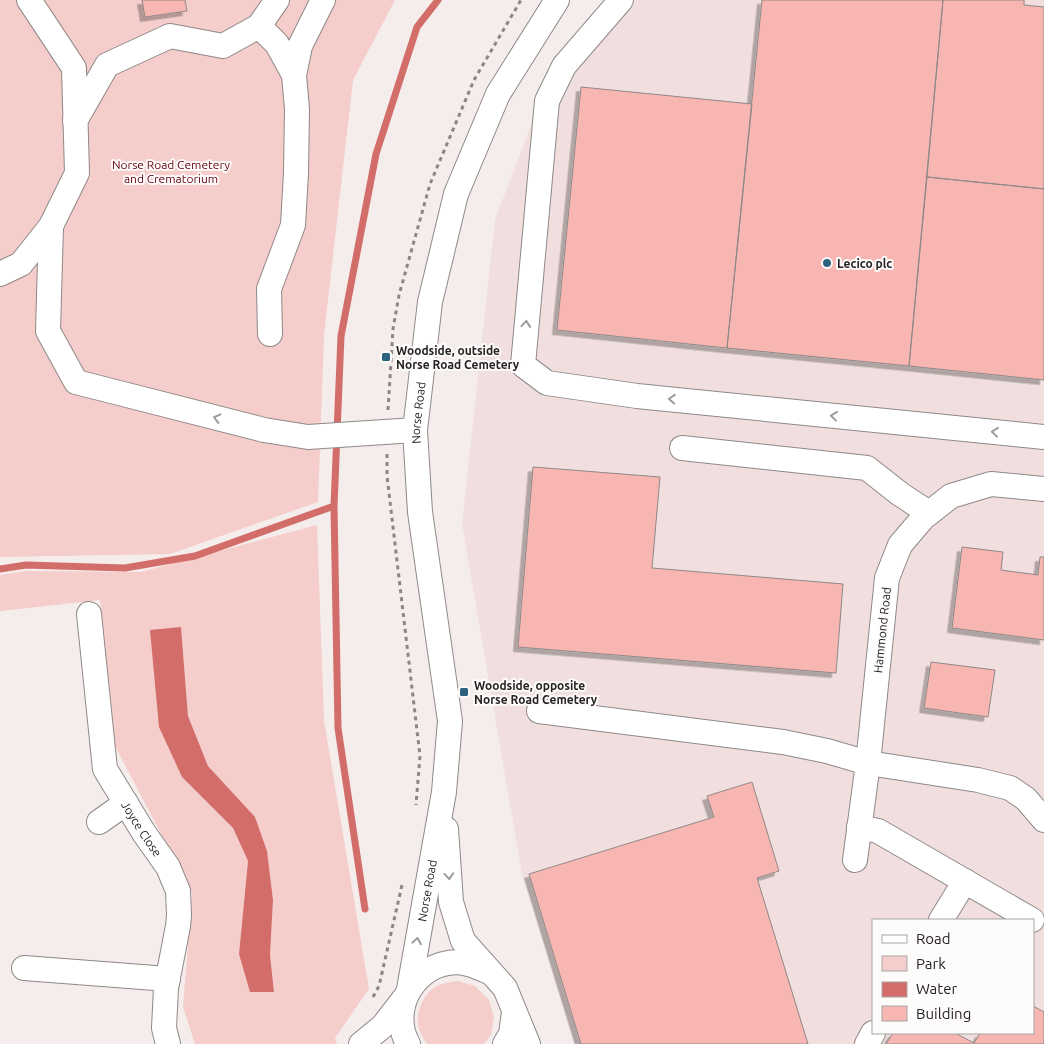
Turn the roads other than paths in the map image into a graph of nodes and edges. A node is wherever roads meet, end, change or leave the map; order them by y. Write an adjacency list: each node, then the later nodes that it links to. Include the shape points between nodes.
1 (29, 0): 8 (street, via 74,68)
2 (277, 0): 6 (street)
3 (323, 0): 7 (street, via 300,46)
4 (557, 0): 12 (street, Norse Road, via 498,94 456,194 430,302)
5 (621, 0): 13 (street, one-way to 5, via 637,396 547,383 523,365 547,102 564,66)
6 (259, 26): 7 (street, via 277,44); 8 (street, via 223,46 170,36 107,65)
7 (294, 75): 11 (street, via 297,109 293,225 269,289)
8 (75, 121): 9 (street, via 77,174)
9 (52, 226): 10 (street, via 21,264); 12 (street, one-way to 9, via 308,437 264,430 76,382 48,330)
10 (0, 274)
11 (270, 334)
12 (414, 430): 20 (street, Norse Road, via 420,512 450,721)
13 (1044, 437)
14 (682, 448): 16 (street, via 867,468)
15 (1044, 489): 16 (street, Hammond Road, via 991,484 951,496)
16 (929, 513): 19 (street, Hammond Road, via 900,545 887,578)
17 (89, 614): 21 (street, Joyce Close, via 105,768)
18 (539, 711): 19 (street, via 783,742)
19 (868, 763): 22 (street, via 1010,788 1026,799); 24 (street, Hammond Road)
20 (444, 792): 30 (street, Norse Road, one-way to 30, via 451,902 463,941); 32 (street, Norse Road, one-way to 20)
21 (126, 803): 23 (street); 31 (street, Joyce Close, via 168,867 178,891 179,921)
22 (1044, 820)
23 (99, 822)
24 (859, 827): 25 (street, Hammond Road); 26 (street, via 878,832)
25 (855, 860)
26 (965, 881): 27 (street); 28 (street)
27 (942, 919)
28 (1031, 919)
29 (24, 968): 31 (street)
30 (489, 972): 32 (street, Norse Road, via 467,963 448,963 426,971); 33 (street, Norse Road, via 505,988)
31 (168, 979): 34 (street, Joyce Close, via 164,1028)
32 (406, 994): 35 (street, via 383,1026); 36 (street, Norse Road, via 401,1012 403,1035)
33 (514, 1012): 37 (street, via 511,1034); 38 (street, Norse Road)
34 (168, 1044)
35 (361, 1044)
36 (408, 1044)
37 (505, 1044)
38 (528, 1044)

